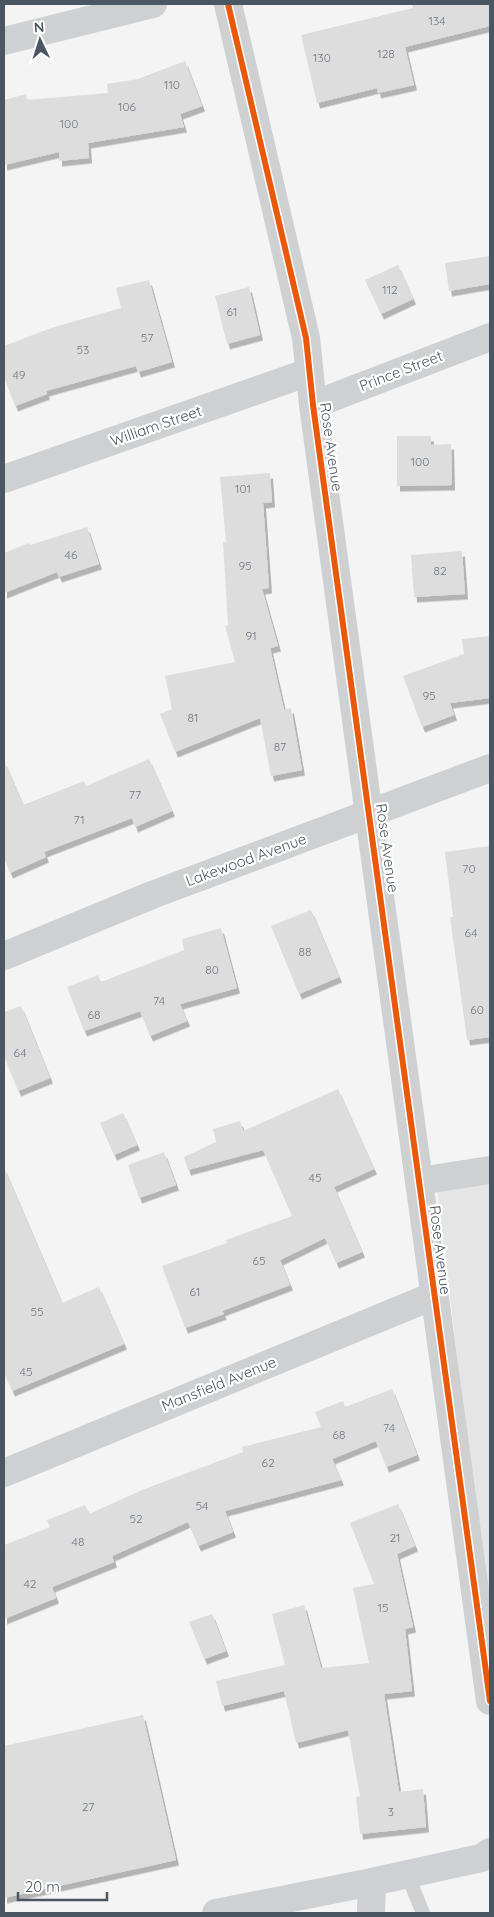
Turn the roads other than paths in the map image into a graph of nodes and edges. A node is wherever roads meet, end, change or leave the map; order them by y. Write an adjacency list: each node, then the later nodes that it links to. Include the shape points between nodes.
1 (153, 4): 3 (street)
2 (228, 4): 5 (street, Rose Avenue, via 306,338)
3 (4, 41)
4 (490, 338): 6 (street, Prince Street)
5 (309, 372): 6 (street, Rose Avenue); 7 (street, William Street)
6 (312, 405): 9 (street, Rose Avenue)
7 (4, 479)
8 (490, 768): 9 (street, Lakewood Avenue)
9 (370, 815): 10 (street, Lakewood Avenue, via 152,895); 12 (street, Rose Avenue)
10 (4, 956)
11 (490, 1170): 12 (street)
12 (419, 1181): 13 (street, Rose Avenue)
13 (434, 1296): 14 (street, Mansfield Avenue); 15 (street, Rose Avenue)
14 (4, 1473)
15 (490, 1701)
16 (490, 1852): 17 (street, via 481,1858)
17 (407, 1874): 18 (street); 21 (lane)
18 (372, 1882): 19 (street); 20 (street)
19 (216, 1913)
20 (371, 1913)
21 (423, 1913)

